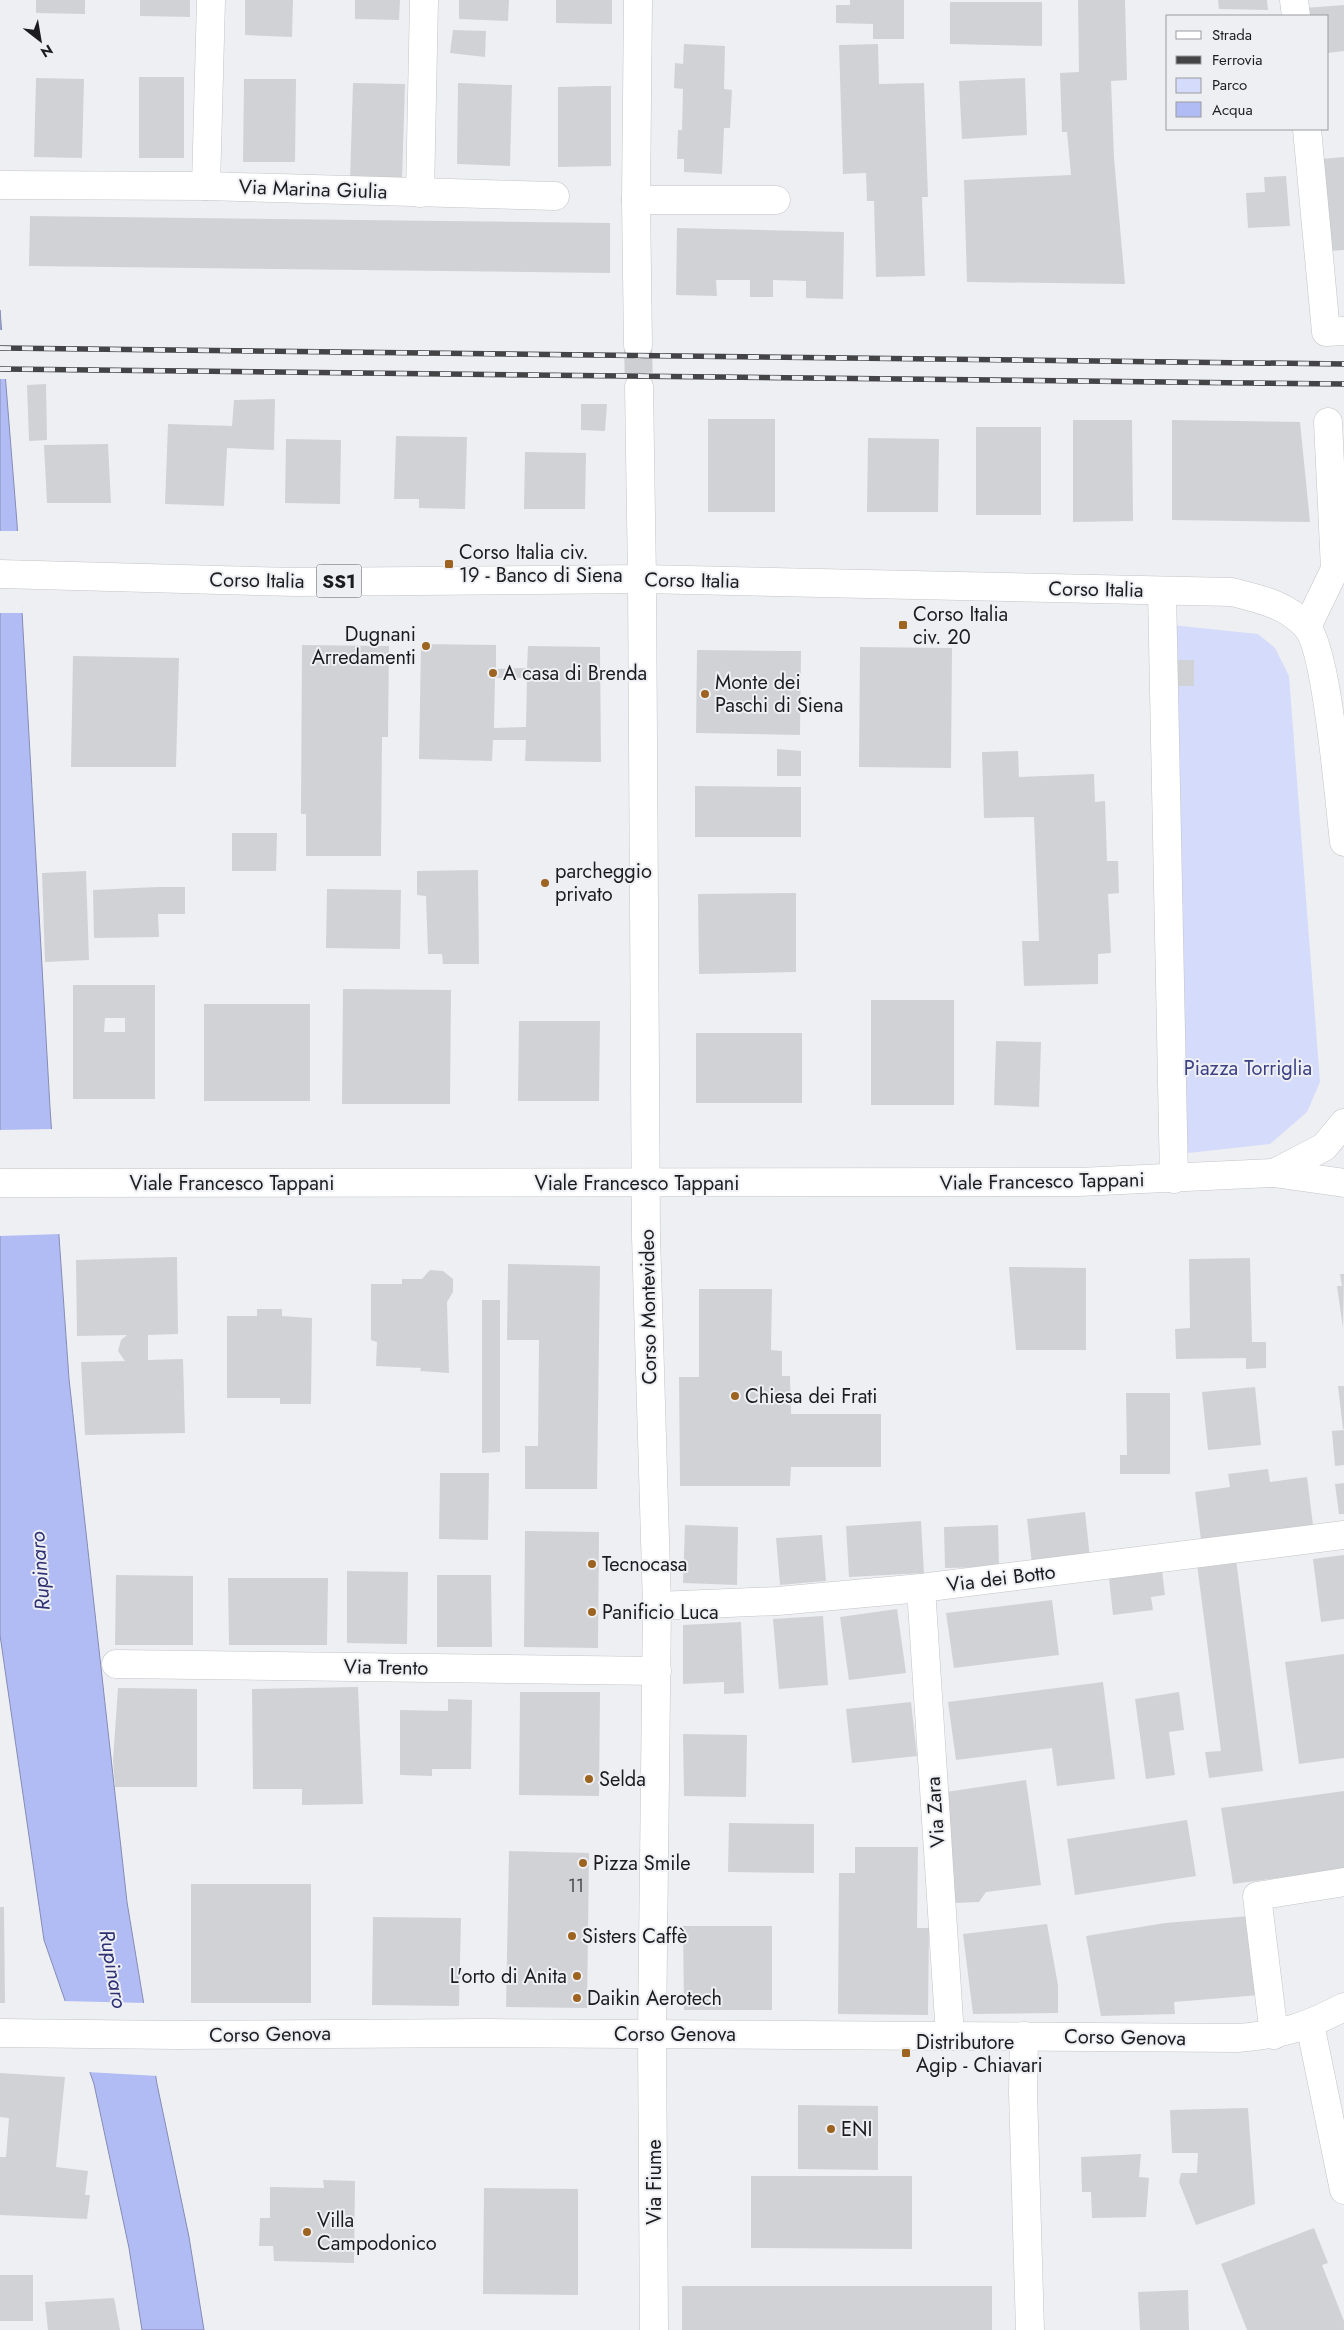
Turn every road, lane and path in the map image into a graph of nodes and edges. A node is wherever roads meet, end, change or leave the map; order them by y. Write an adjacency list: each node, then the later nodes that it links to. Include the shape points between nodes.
1 (211, 0): 8 (main road)
2 (424, 0): 9 (main road)
3 (638, 0): 11 (main road)
4 (1294, 0): 5 (main road)
5 (1296, 15)
6 (1307, 130): 13 (main road)
7 (0, 185): 8 (main road, Via Marina Giulia)
8 (206, 186): 9 (main road, Via Marina Giulia)
9 (420, 193): 10 (main road, Via Marina Giulia)
10 (555, 196)
11 (636, 200): 12 (main road); 14 (main road)
12 (776, 200)
13 (1335, 331)
14 (638, 345)
15 (639, 387): 18 (main road)
16 (1328, 422): 20 (main road, via 1335,569)
17 (20, 574): 18 (main road, Corso Italia / SS1, via 295,582)
18 (642, 579): 19 (main road, Corso Italia / SS1); 26 (main road, Corso Montevideo)
19 (1162, 591): 20 (main road, Corso Italia / SS1, via 1232,592 1275,602); 24 (main road)
20 (1307, 627): 21 (main road, via 1321,663)
21 (1344, 842)
22 (1344, 1123): 23 (main road, Viale Francesco Tappani, via 1324,1147)
23 (1274, 1173): 24 (main road, Viale Francesco Tappani); 27 (main road, Viale Francesco Tappani)
24 (1174, 1179): 26 (main road, Viale Francesco Tappani)
25 (0, 1183): 26 (main road, Viale Francesco Tappani)
26 (645, 1183): 30 (main road, Corso Montevideo)
27 (1344, 1183)
28 (1344, 1535): 29 (main road, Via dei Botto)
29 (921, 1588): 30 (main road, Via dei Botto, via 778,1601); 39 (main road, Via Zara)
30 (657, 1606): 32 (main road, Corso Montevideo)
31 (116, 1664): 32 (main road, Via Trento)
32 (657, 1671): 37 (main road, Corso Montevideo)
33 (1344, 1882): 38 (main road, via 1257,1896)
34 (1344, 2007): 35 (main road, Corso Genova)
35 (1310, 2024): 38 (main road, Corso Genova); 41 (main road)
36 (0, 2033): 37 (main road, Corso Genova)
37 (652, 2034): 39 (main road, Corso Genova); 42 (main road, Via Fiume)
38 (1274, 2035): 40 (main road, Corso Genova, via 1238,2038)
39 (950, 2036): 40 (main road, Corso Genova)
40 (1024, 2036): 43 (main road)
41 (1344, 2190)
42 (654, 2330)
43 (1030, 2330)

